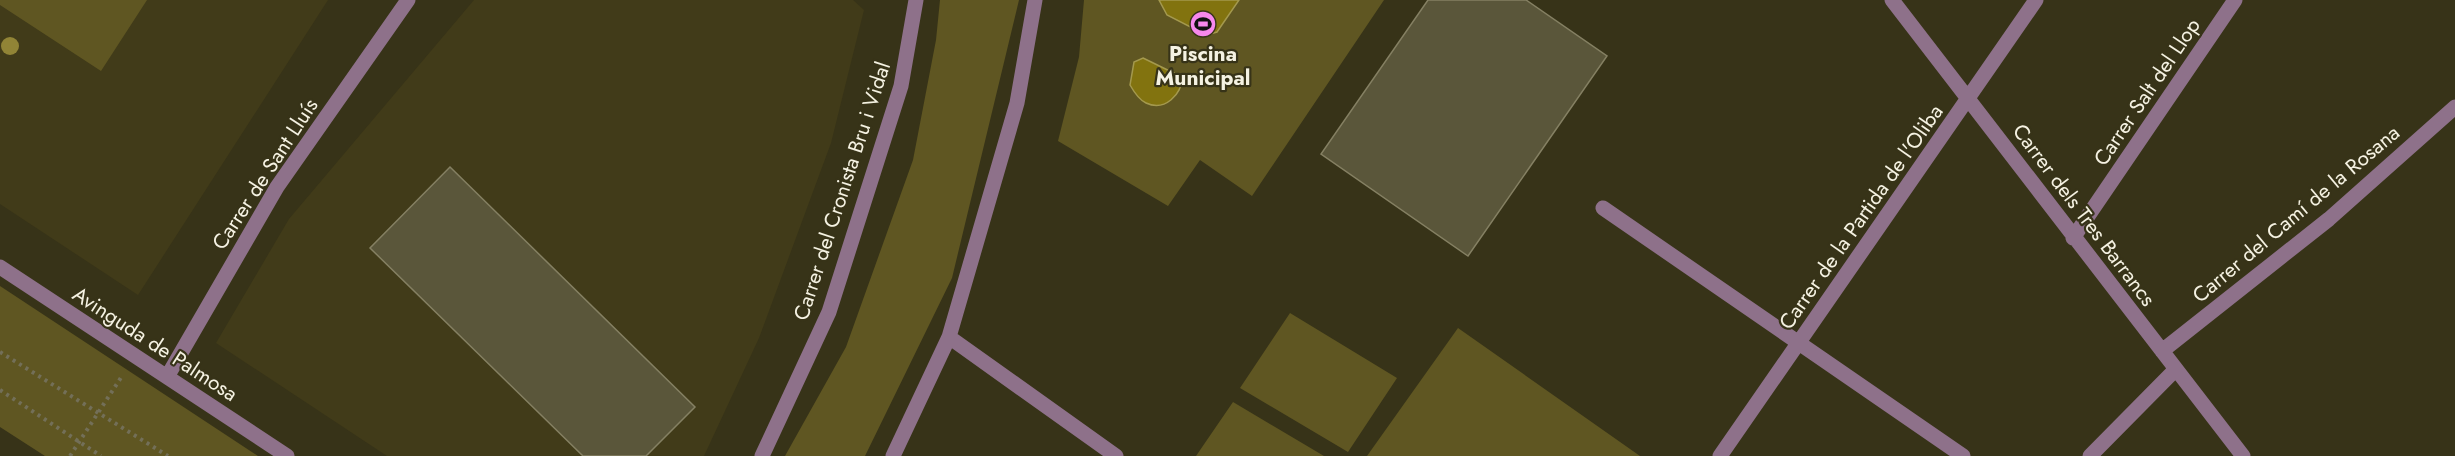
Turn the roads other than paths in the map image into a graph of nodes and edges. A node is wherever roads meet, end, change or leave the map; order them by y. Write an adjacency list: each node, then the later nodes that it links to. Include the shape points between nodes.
1 (408, 0): 16 (street, Carrer de Sant Lluís, via 277,187)
2 (916, 0): 18 (street, Carrer del Cronista Bru i Vidal, via 901,86 829,312)
3 (1035, 0): 12 (street, via 1017,103)
4 (1892, 0): 7 (street, Carrer dels Tres Barrancs)
5 (2036, 0): 7 (street, Carrer de la Partida de l'Oliba)
6 (2235, 0): 10 (street, Carrer Salt del Llop)
7 (1969, 98): 10 (street, Carrer dels Tres Barrancs); 13 (street, Carrer de la Partida de l'Oliba)
8 (2455, 107): 14 (street, Carrer del Camí de la Rosana, via 2329,219)
9 (1603, 208): 13 (street)
10 (2073, 238): 14 (street, Carrer dels Tres Barrancs)
11 (0, 267): 16 (street, Avinguda de Palmosa)
12 (949, 336): 19 (street); 20 (street)
13 (1800, 342): 21 (street, Carrer de la Partida de l'Oliba); 22 (street)
14 (2162, 351): 15 (street, Carrer dels Tres Barrancs)
15 (2176, 369): 23 (street); 24 (street, Carrer dels Tres Barrancs)
16 (167, 377): 17 (street, Avinguda de Palmosa)
17 (287, 456)
18 (762, 456)
19 (893, 456)
20 (1116, 456)
21 (1720, 456)
22 (1963, 456)
23 (2090, 456)
24 (2243, 456)

